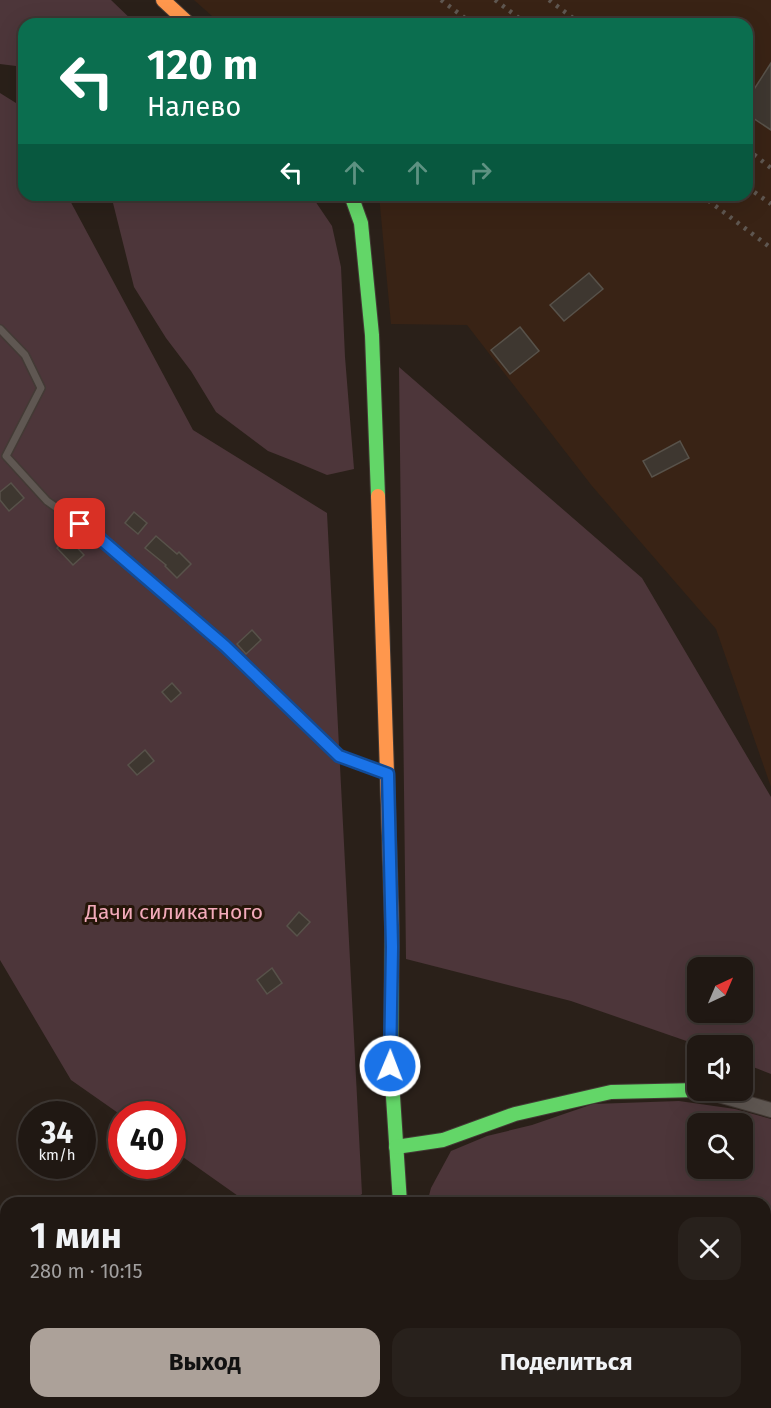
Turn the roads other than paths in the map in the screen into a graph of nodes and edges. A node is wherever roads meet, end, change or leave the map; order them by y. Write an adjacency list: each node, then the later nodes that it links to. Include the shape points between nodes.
1 (163, 0): 2 (street)
2 (182, 18)
3 (353, 201): 5 (street, via 361,223 372,335)
4 (0, 329): 5 (lane, via 25,356 41,388 6,456 47,501 97,536 225,646 339,756)
5 (388, 774): 9 (street, via 390,1066)
6 (687, 1090): 9 (street, via 611,1092 515,1114 443,1140)
7 (739, 1101): 8 (street)
8 (771, 1110)
9 (396, 1147): 10 (street)
10 (400, 1197)

